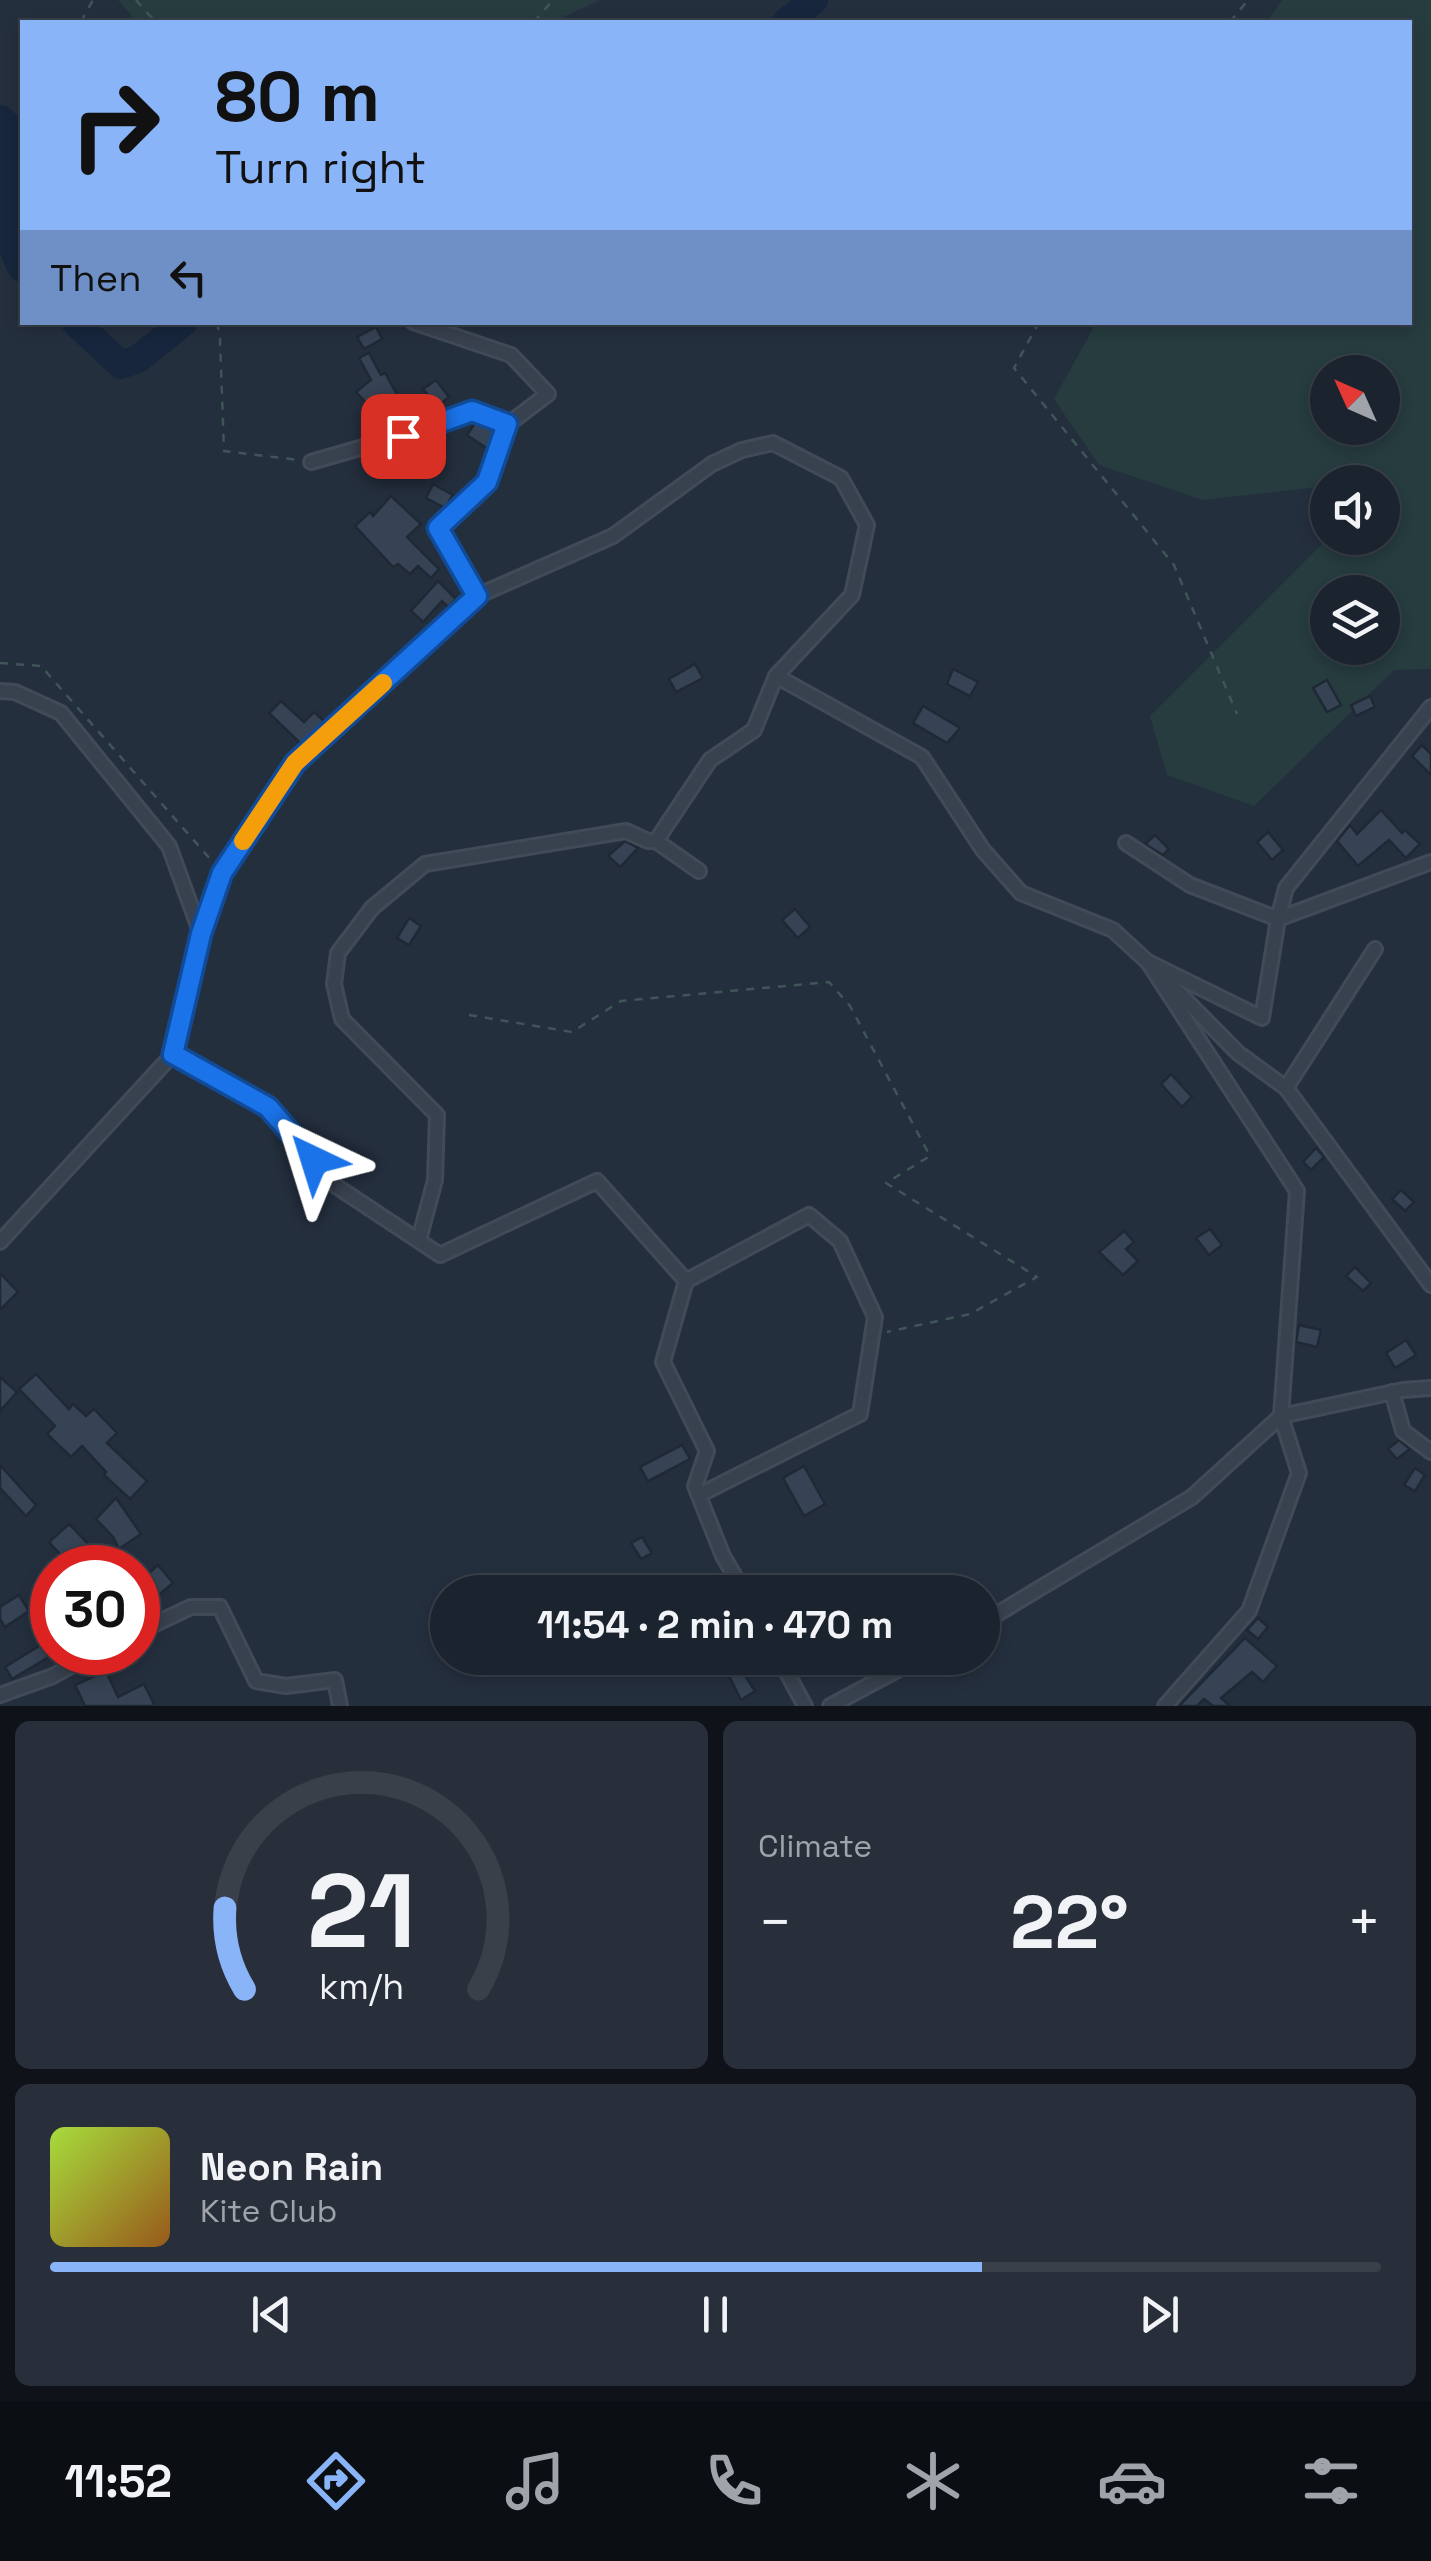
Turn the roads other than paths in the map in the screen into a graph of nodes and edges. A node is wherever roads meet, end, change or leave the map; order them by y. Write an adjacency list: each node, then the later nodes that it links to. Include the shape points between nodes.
1 (421, 325): 2 (street, via 511,355 548,394)
2 (507, 424): 3 (street, via 472,411); 4 (street, via 487,482 438,528)
3 (311, 462)
4 (477, 596): 5 (street, via 613,536 712,464 773,443 841,478 867,524 852,596); 13 (street, via 295,763 222,873)
5 (776, 676): 8 (street, via 754,730 710,760); 15 (street, via 922,757 983,850 1021,893 1113,930)
6 (0, 691): 13 (street, via 61,713 169,846)
7 (1431, 707): 12 (street, via 1286,888)
8 (656, 841): 11 (street); 18 (street, via 626,831 426,864 372,908 338,953 334,984 342,1018 437,1115 435,1180)
9 (1126, 843): 12 (street, via 1190,885)
10 (1431, 862): 12 (street)
11 (699, 871)
12 (1278, 919): 15 (street, via 1262,1018)
13 (201, 934): 16 (street)
14 (1375, 950): 17 (street)
15 (1148, 962): 17 (street, via 1238,1052); 24 (street, via 1297,1191)
16 (173, 1054): 18 (street, via 268,1107 336,1186); 19 (street)
17 (1286, 1088): 21 (street)
18 (419, 1240): 20 (street, via 440,1254 596,1181)
19 (0, 1242)
20 (686, 1281): 26 (street, via 664,1362 708,1452 695,1486); 26 (street, via 810,1215 840,1241 875,1317 860,1414)
21 (1431, 1285)
22 (1431, 1388): 23 (street)
23 (1392, 1392): 24 (street); 25 (street, via 1403,1431)
24 (1282, 1416): 28 (street, via 1192,1497); 37 (street, via 1299,1473 1250,1611)
25 (1431, 1452)
26 (699, 1495): 27 (street)
27 (735, 1575)
28 (1000, 1613)
29 (160, 1622): 34 (street, via 191,1607 220,1607 256,1681 286,1686 334,1680)
30 (54, 1675): 33 (street)
31 (789, 1675): 35 (street)
32 (888, 1675): 36 (street)
33 (0, 1695)
34 (340, 1706)
35 (806, 1706)
36 (830, 1706)
37 (1165, 1706)

